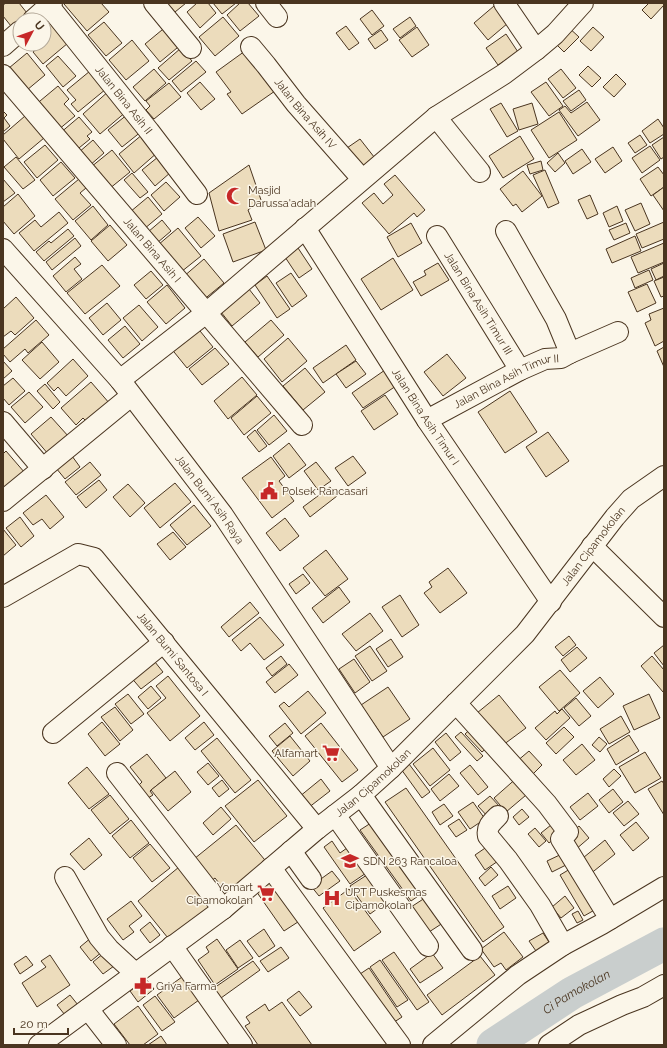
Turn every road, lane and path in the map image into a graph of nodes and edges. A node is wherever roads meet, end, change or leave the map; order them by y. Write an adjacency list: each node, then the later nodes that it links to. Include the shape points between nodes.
1 (154, 3): 9 (street)
2 (504, 3): 10 (street)
3 (583, 3): 10 (street, via 555,34)
4 (51, 4): 5 (street); 15 (street, Jalan Bina Asih II)
5 (42, 12)
6 (12, 38): 7 (street)
7 (3, 46)
8 (251, 47): 14 (street, Jalan Bina Asih IV, via 296,104)
9 (191, 48)
10 (536, 50): 12 (street, via 498,78)
11 (3, 75): 20 (street, Jalan Bina Asih I)
12 (436, 117): 13 (street); 14 (street)
13 (480, 172)
14 (362, 179): 16 (street)
15 (197, 194)
16 (305, 228): 20 (street); 25 (street, Jalan Bina Asih Timur I)
17 (506, 231): 22 (street, Jalan Bina Asih Timur II, via 556,319)
18 (436, 236): 23 (street, Jalan Bina Asih Timur III)
19 (3, 249): 24 (street, Jalan Bumi Asih Raya)
20 (206, 313): 24 (street); 27 (street, Jalan Bina Asih I)
21 (618, 332): 22 (street)
22 (570, 353): 23 (street, Jalan Bina Asih Timur II, via 561,358 545,359)
23 (520, 370): 25 (street, Jalan Bina Asih Timur II)
24 (126, 388): 28 (street); 38 (street, Jalan Bumi Asih Raya, via 223,515)
25 (427, 420): 33 (street, Jalan Bina Asih Timur I)
26 (3, 422): 28 (street)
27 (302, 425)
28 (43, 468): 30 (street)
29 (664, 476): 31 (street, Jalan Cipamokolan, via 631,499)
30 (3, 501)
31 (592, 546): 33 (street, Jalan Cipamokolan); 34 (street)
32 (3, 597): 35 (street, Jalan Bumi Santosa I, via 78,554 94,558)
33 (551, 602): 36 (street, Jalan Cipamokolan, via 525,634)
34 (664, 617)
35 (164, 642): 37 (street); 43 (street, Jalan Bumi Santosa I)
36 (456, 703): 38 (street, Jalan Cipamokolan); 50 (street, via 563,824 568,832 561,839)
37 (53, 733)
38 (391, 768): 40 (street, Jalan Cipamokolan)
39 (116, 773): 49 (street)
40 (361, 795): 41 (street, Jalan Cipamokolan); 54 (street)
41 (335, 815): 43 (street, Jalan Cipamokolan); 53 (street)
42 (498, 816): 51 (street, via 489,825 488,836 540,905)
43 (316, 829): 44 (street, Jalan Cipamokolan)
44 (291, 851): 45 (street, Jalan Cipamokolan); 47 (street)
45 (271, 868): 49 (street, Jalan Cipamokolan); 61 (street)
46 (65, 877): 55 (street, via 99,937)
47 (311, 879)
48 (664, 887): 50 (street)
49 (223, 909): 52 (street, Jalan Cipamokolan)
50 (610, 919): 51 (street)
51 (563, 944): 62 (street, via 518,975)
52 (172, 946): 55 (street, Jalan Cipamokolan); 60 (street)
53 (428, 946)
54 (472, 950)
55 (135, 973): 57 (street, Jalan Cipamokolan)
56 (664, 985): 63 (street, via 579,1025)
57 (88, 1008): 58 (street, Jalan Cipamokolan); 59 (street)
58 (39, 1045)
59 (116, 1045)
60 (242, 1045)
61 (400, 1045)
62 (433, 1045)
63 (549, 1045)

